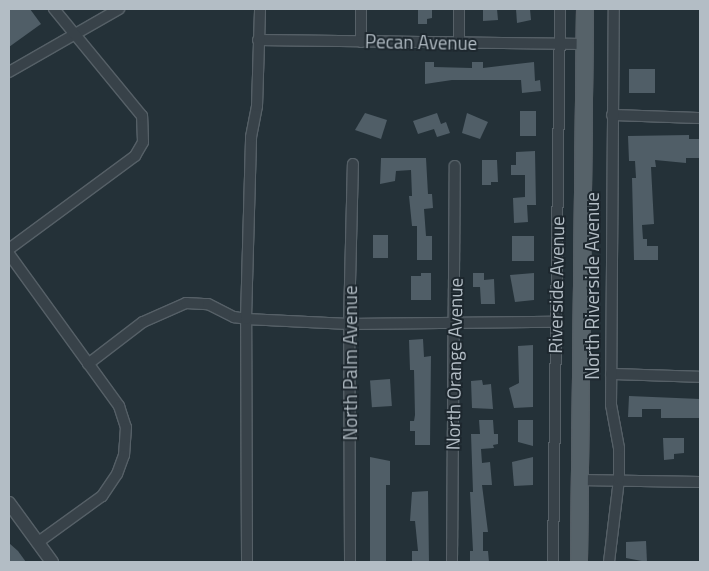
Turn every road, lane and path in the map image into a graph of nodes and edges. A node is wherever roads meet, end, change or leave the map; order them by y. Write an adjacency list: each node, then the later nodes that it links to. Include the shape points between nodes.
1 (54, 9): 9 (street)
2 (119, 9): 9 (street)
3 (260, 9): 10 (street)
4 (361, 9): 11 (street)
5 (459, 9): 12 (street)
6 (560, 9): 13 (street, Riverside Avenue)
7 (584, 9): 14 (main road, North Riverside Avenue)
8 (614, 9): 16 (street, North Riverside Avenue)
9 (75, 36): 15 (street); 20 (street, via 142,116 143,142 135,156)
10 (258, 40): 11 (street, Pecan Avenue); 22 (street, via 257,106 251,137)
11 (361, 42): 12 (street, Pecan Avenue)
12 (459, 43): 13 (street, Pecan Avenue)
13 (560, 43): 14 (street, Pecan Avenue); 23 (street, Riverside Avenue)
14 (584, 44): 29 (main road, North Riverside Avenue)
15 (9, 72)
16 (612, 115): 17 (street); 27 (street, North Riverside Avenue)
17 (700, 118)
18 (354, 164): 25 (street, North Palm Avenue)
19 (455, 166): 24 (street, North Orange Avenue)
20 (9, 249)
21 (9, 254): 26 (street)
22 (246, 319): 25 (street); 26 (street, via 234,317 208,304 186,303 143,322); 35 (street)
23 (555, 322): 24 (street); 38 (street, Riverside Avenue)
24 (455, 323): 25 (street); 37 (street, North Orange Avenue)
25 (349, 324): 36 (street, North Palm Avenue)
26 (88, 364): 33 (street, via 119,406 126,427 124,455 117,474 102,496)
27 (611, 374): 28 (street); 30 (street, North Riverside Avenue)
28 (700, 377)
29 (580, 480): 30 (street); 39 (main road, North Riverside Avenue)
30 (619, 480): 31 (street); 40 (street, North Riverside Avenue)
31 (700, 482)
32 (9, 503): 33 (street)
33 (37, 542): 34 (street)
34 (52, 562)
35 (247, 562)
36 (350, 562)
37 (452, 562)
38 (553, 562)
39 (579, 562)
40 (609, 562)

